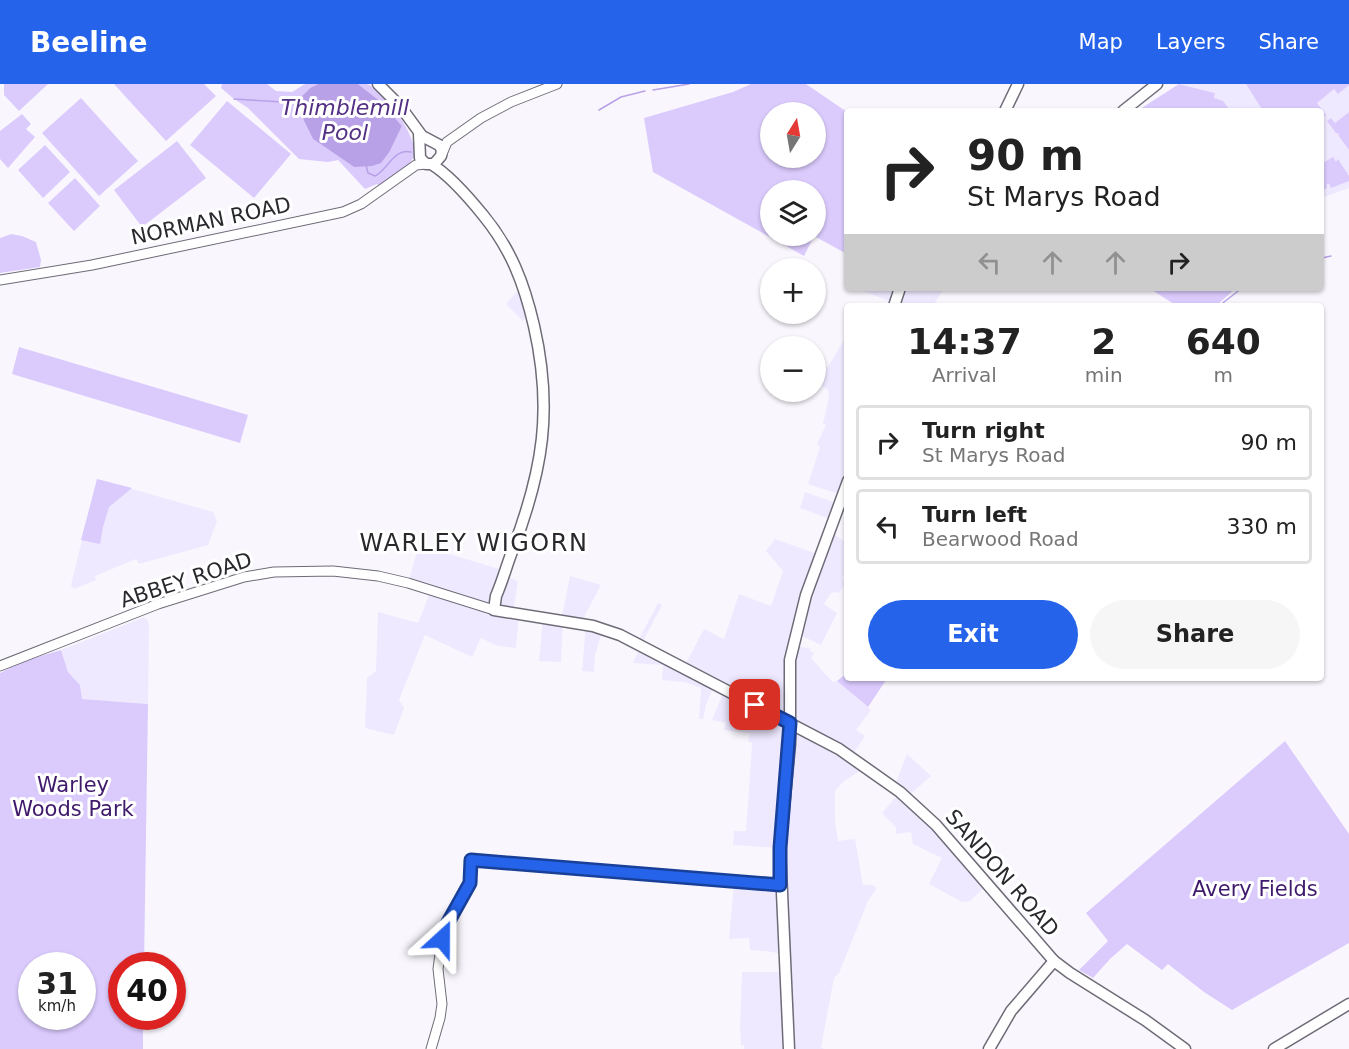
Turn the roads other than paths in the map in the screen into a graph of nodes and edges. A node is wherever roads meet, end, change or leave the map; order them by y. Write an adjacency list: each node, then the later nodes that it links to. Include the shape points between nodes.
1 (378, 84): 7 (main road, via 400,105)
2 (557, 84): 8 (street, via 511,102)
3 (1018, 84): 5 (main road)
4 (1157, 84): 6 (main road)
5 (1006, 108)
6 (1127, 108)
7 (419, 133): 8 (main road); 9 (main road)
8 (439, 142): 9 (main road, via 440,147); 9 (main road, via 426,142)
9 (429, 160): 10 (street, NORMAN ROAD, via 343,212 93,265); 12 (main road, via 478,208 510,253 525,290 542,362 544,416 538,465 526,517 496,596)
10 (0, 280)
11 (844, 492): 14 (main road, via 795,635 790,660)
12 (495, 610): 13 (street, ABBEY ROAD, via 378,576 333,571 274,572 244,577 158,604); 14 (main road, SANDON ROAD, via 607,630)
13 (0, 666)
14 (790, 723): 15 (main road); 16 (main road, SANDON ROAD, via 840,749 901,793 936,825)
15 (780, 885): 18 (street, via 471,860 470,883 442,939 438,969 442,1004); 19 (main road)
16 (1054, 961): 20 (main road, via 1011,1011); 21 (main road, SANDON ROAD)
17 (1349, 1004): 22 (main road)
18 (431, 1049)
19 (789, 1049)
20 (989, 1049)
21 (1185, 1049)
22 (1274, 1049)

